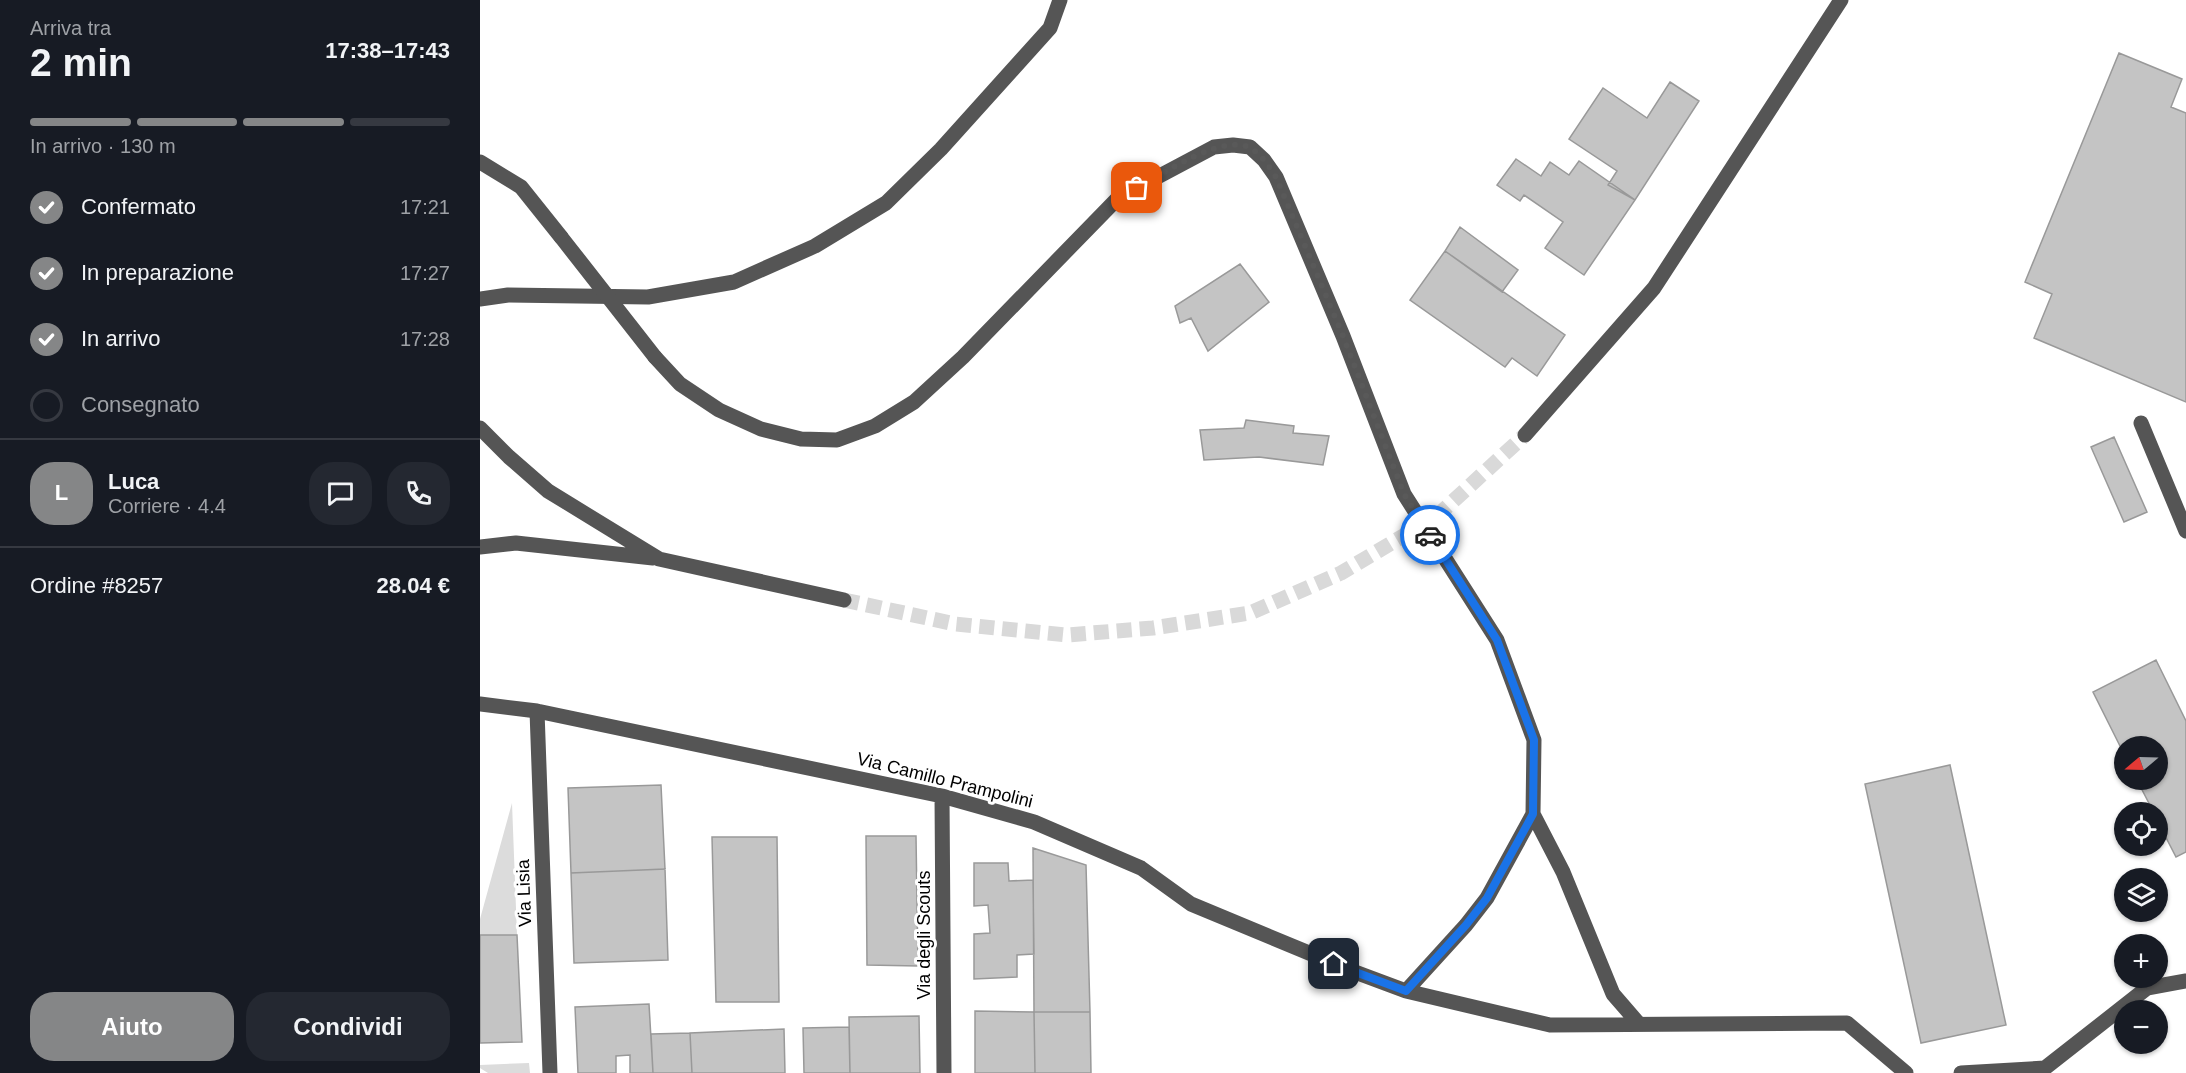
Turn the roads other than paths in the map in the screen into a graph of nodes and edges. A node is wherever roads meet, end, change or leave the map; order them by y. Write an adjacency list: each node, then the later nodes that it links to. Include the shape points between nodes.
1 (1060, 0): 4 (street, via 1050,28 941,149 886,203 815,246 734,282 648,297 508,295)
2 (1841, 0): 7 (street, via 1654,288)
3 (480, 162): 15 (street, bridge, via 521,187 655,357 681,384 719,410 761,429 801,439 837,440 875,426 914,402 1118,198 1214,147 1250,147 1276,177 1404,494 1497,640 1534,740)
4 (480, 299)
5 (2141, 423): 8 (street)
6 (480, 428): 10 (street, via 548,490)
7 (1525, 435)
8 (2186, 531)
9 (480, 548): 10 (street, via 516,543)
10 (659, 559): 11 (street)
11 (844, 600)
12 (480, 704): 13 (street, Via Camillo Prampolini)
13 (537, 711): 14 (street, Via Camillo Prampolini); 19 (street, Via Lisia)
14 (942, 796): 17 (street, Via Camillo Prampolini, via 1045,826 1141,868 1191,904); 20 (street, Via degli Scouts)
15 (1533, 814): 17 (street, via 1487,898); 18 (street, via 1563,872 1613,994)
16 (2186, 981): 22 (street, via 2147,988 2045,1068)
17 (1406, 991): 18 (street, Via Camillo Prampolini, via 1550,1025)
18 (1639, 1024): 21 (street, Via Camillo Prampolini, via 1847,1023)
19 (550, 1073)
20 (944, 1073)
21 (1906, 1073)
22 (1961, 1073)

